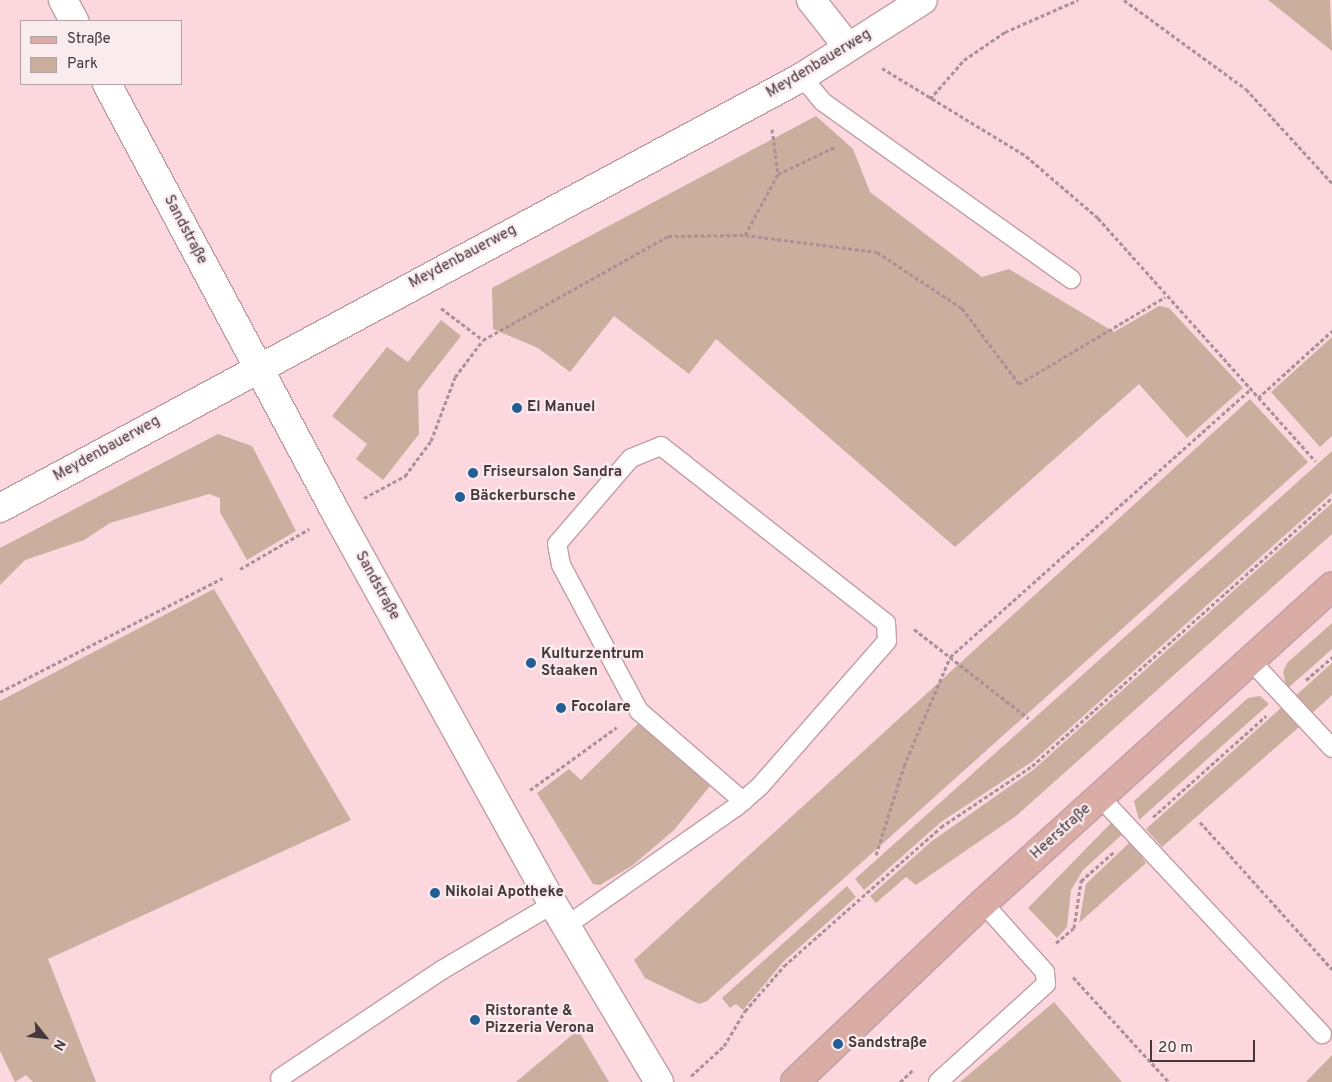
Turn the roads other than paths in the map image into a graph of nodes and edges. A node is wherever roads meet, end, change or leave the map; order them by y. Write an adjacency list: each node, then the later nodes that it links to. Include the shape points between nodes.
1 (63, 0): 4 (street)
2 (811, 0): 5 (street)
3 (923, 0): 5 (street, Meydenbauerweg)
4 (73, 20)
5 (848, 47): 6 (street, Meydenbauerweg)
6 (802, 77): 8 (lane, via 823,102); 9 (street, Meydenbauerweg)
7 (108, 85): 9 (street, Sandstraße)
8 (1071, 279)
9 (257, 368): 10 (street, Meydenbauerweg); 17 (street, Sandstraße)
10 (0, 508)
11 (1332, 588): 12 (main road, Heerstraße)
12 (1251, 661): 13 (lane); 14 (main road, Heerstraße)
13 (1332, 748)
14 (1100, 797): 16 (main road, Heerstraße); 18 (lane)
15 (743, 801): 15 (lane, via 888,641 886,623 661,446 631,458 557,544 560,565 639,711); 17 (lane)
16 (982, 903): 21 (main road, Heerstraße); 22 (lane, via 1045,972 1046,984)
17 (560, 915): 19 (lane, via 442,970); 20 (street, Sandstraße)
18 (1322, 1034)
19 (280, 1078)
20 (659, 1082)
21 (796, 1082)
22 (938, 1082)

